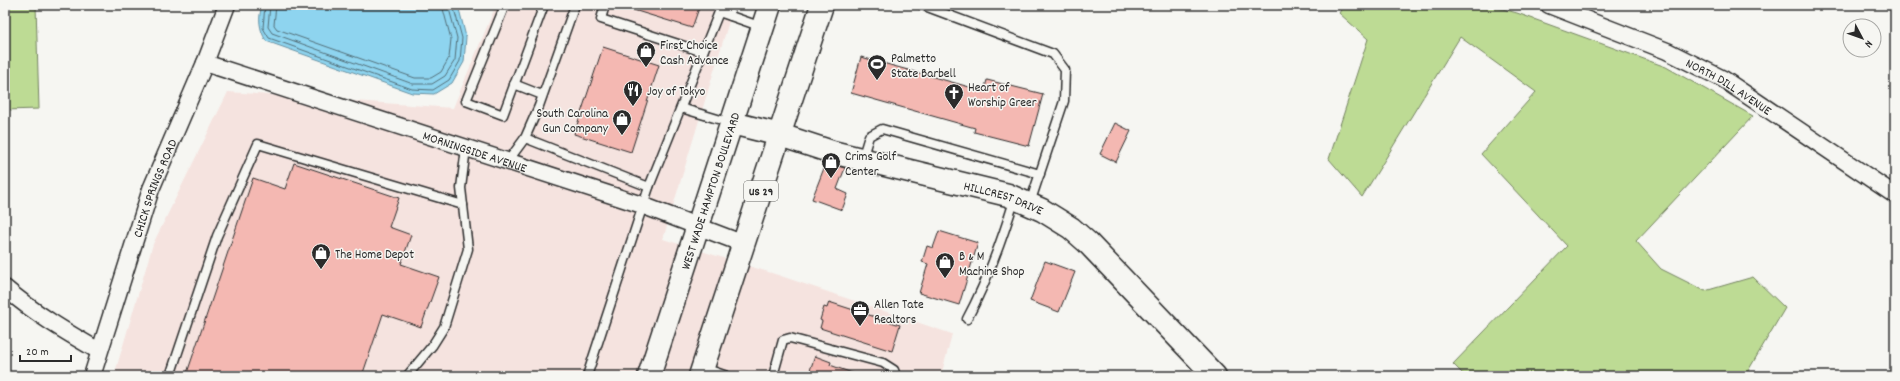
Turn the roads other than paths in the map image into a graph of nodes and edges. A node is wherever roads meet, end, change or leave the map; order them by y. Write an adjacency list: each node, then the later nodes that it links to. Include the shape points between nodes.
1 (227, 5): 14 (street, CHICK SPRINGS ROAD)
2 (505, 5): 15 (lane, via 466,101 503,115)
3 (544, 5): 15 (lane)
4 (575, 5): 16 (lane)
5 (605, 5): 13 (lane, via 601,19)
6 (728, 5): 11 (lane)
7 (770, 5): 12 (main road, WEST WADE HAMPTON BOULEVARD)
8 (822, 5): 19 (main road, US 29)
9 (922, 5): 24 (lane, via 1053,54 1065,70 1064,101)
10 (1549, 5): 26 (street, NORTH DILL AVENUE, via 1667,51 1723,79)
11 (731, 16): 12 (lane); 13 (lane, via 719,12)
12 (763, 27): 18 (main road, WEST WADE HAMPTON BOULEVARD)
13 (703, 52): 17 (lane)
14 (205, 63): 21 (street, MORNINGSIDE AVENUE); 34 (street, CHICK SPRINGS ROAD, via 150,189)
15 (514, 84): 16 (lane)
16 (542, 95): 20 (lane)
17 (681, 108): 18 (lane); 25 (lane)
18 (732, 123): 19 (main road, HILLCREST DRIVE); 30 (main road, WEST WADE HAMPTON BOULEVARD)
19 (780, 135): 22 (main road, HILLCREST DRIVE); 31 (main road, US 29)
20 (525, 138): 23 (lane); 25 (lane)
21 (466, 148): 23 (street, MORNINGSIDE AVENUE); 28 (lane, via 461,188)
22 (862, 159): 24 (lane, via 869,136 882,129); 27 (main road, HILLCREST DRIVE)
23 (508, 161): 29 (street, MORNINGSIDE AVENUE)
24 (1040, 174): 27 (lane)
25 (649, 187): 29 (lane)
26 (1895, 195)
27 (1023, 201): 33 (lane); 44 (main road, HILLCREST DRIVE, via 1071,228 1088,243)
28 (463, 205): 37 (lane, via 258,144 217,236); 38 (lane, via 468,249 444,327)
29 (643, 205): 30 (street, MORNINGSIDE AVENUE); 39 (lane)
30 (698, 226): 31 (street, MORNINGSIDE AVENUE); 40 (main road, WEST WADE HAMPTON BOULEVARD)
31 (744, 244): 35 (main road, US 29)
32 (5, 288): 34 (street, via 53,325)
33 (967, 319)
34 (100, 351): 36 (street, CHICK SPRINGS ROAD)
35 (702, 372): 41 (lane)
36 (92, 376)
37 (170, 376)
38 (407, 376)
39 (587, 376)
40 (649, 376)
41 (727, 376)
42 (773, 376): 43 (lane, via 783,340 790,338 883,363 894,370)
43 (896, 376)
44 (1215, 376)

